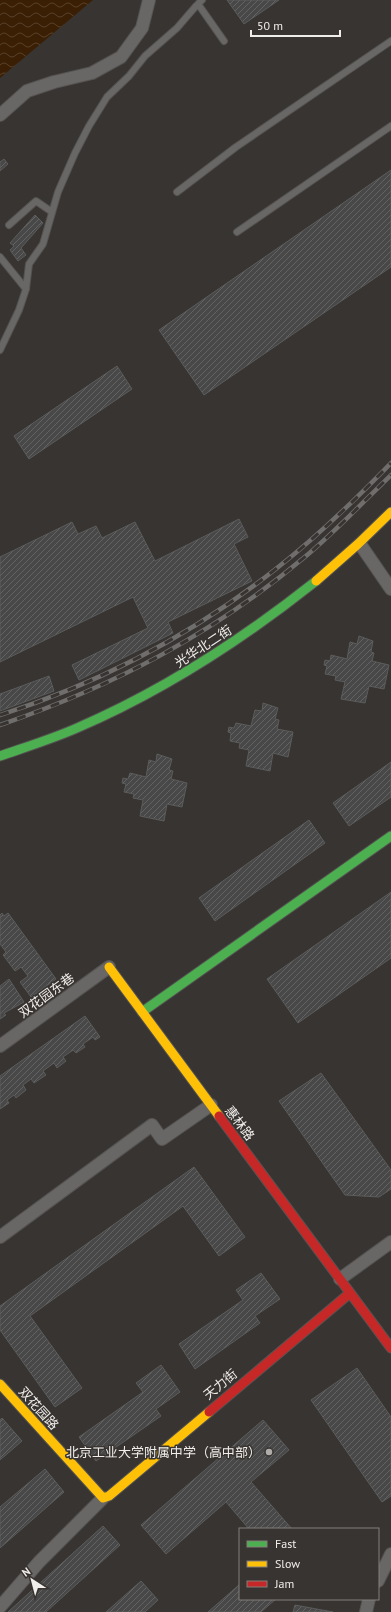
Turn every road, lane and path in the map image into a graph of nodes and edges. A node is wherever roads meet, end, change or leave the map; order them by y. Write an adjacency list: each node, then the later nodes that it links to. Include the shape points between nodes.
1 (149, 0): 6 (street, via 142,28 121,57 92,73 27,91)
2 (202, 0): 4 (lane, via 198,4)
3 (196, 6): 9 (lane, via 107,97 75,153)
4 (224, 41)
5 (391, 42): 8 (lane, via 236,147)
6 (0, 114)
7 (391, 126): 11 (lane)
8 (177, 192)
9 (52, 212): 10 (lane, via 36,201); 13 (lane, via 43,244 28,264)
10 (9, 225)
11 (237, 232)
12 (0, 257): 13 (lane)
13 (26, 289): 14 (lane)
14 (0, 350)
15 (391, 512): 16 (street, 光华北二街)
16 (360, 544): 17 (street); 18 (street, 光华北二街, via 289,602 225,648 172,681 87,723)
17 (391, 588)
18 (0, 756)
19 (391, 836): 21 (street)
20 (109, 967): 21 (street, 惠林路); 22 (street, 双花园东巷)
21 (142, 1012): 23 (street, 惠林路)
22 (0, 1046)
23 (210, 1105): 24 (street, via 162,1139 152,1126); 26 (street, 惠林路)
24 (0, 1236)
25 (391, 1242): 26 (street)
26 (340, 1279): 27 (street, 惠林路)
27 (350, 1293): 28 (street, 惠林路); 30 (street, 天力街)
28 (391, 1348)
29 (0, 1384): 30 (street, 双花园路)
30 (106, 1497): 34 (street, via 39,1562)
31 (391, 1554): 32 (street)
32 (379, 1579)
33 (369, 1600): 35 (street)
34 (0, 1607)
35 (366, 1612)

